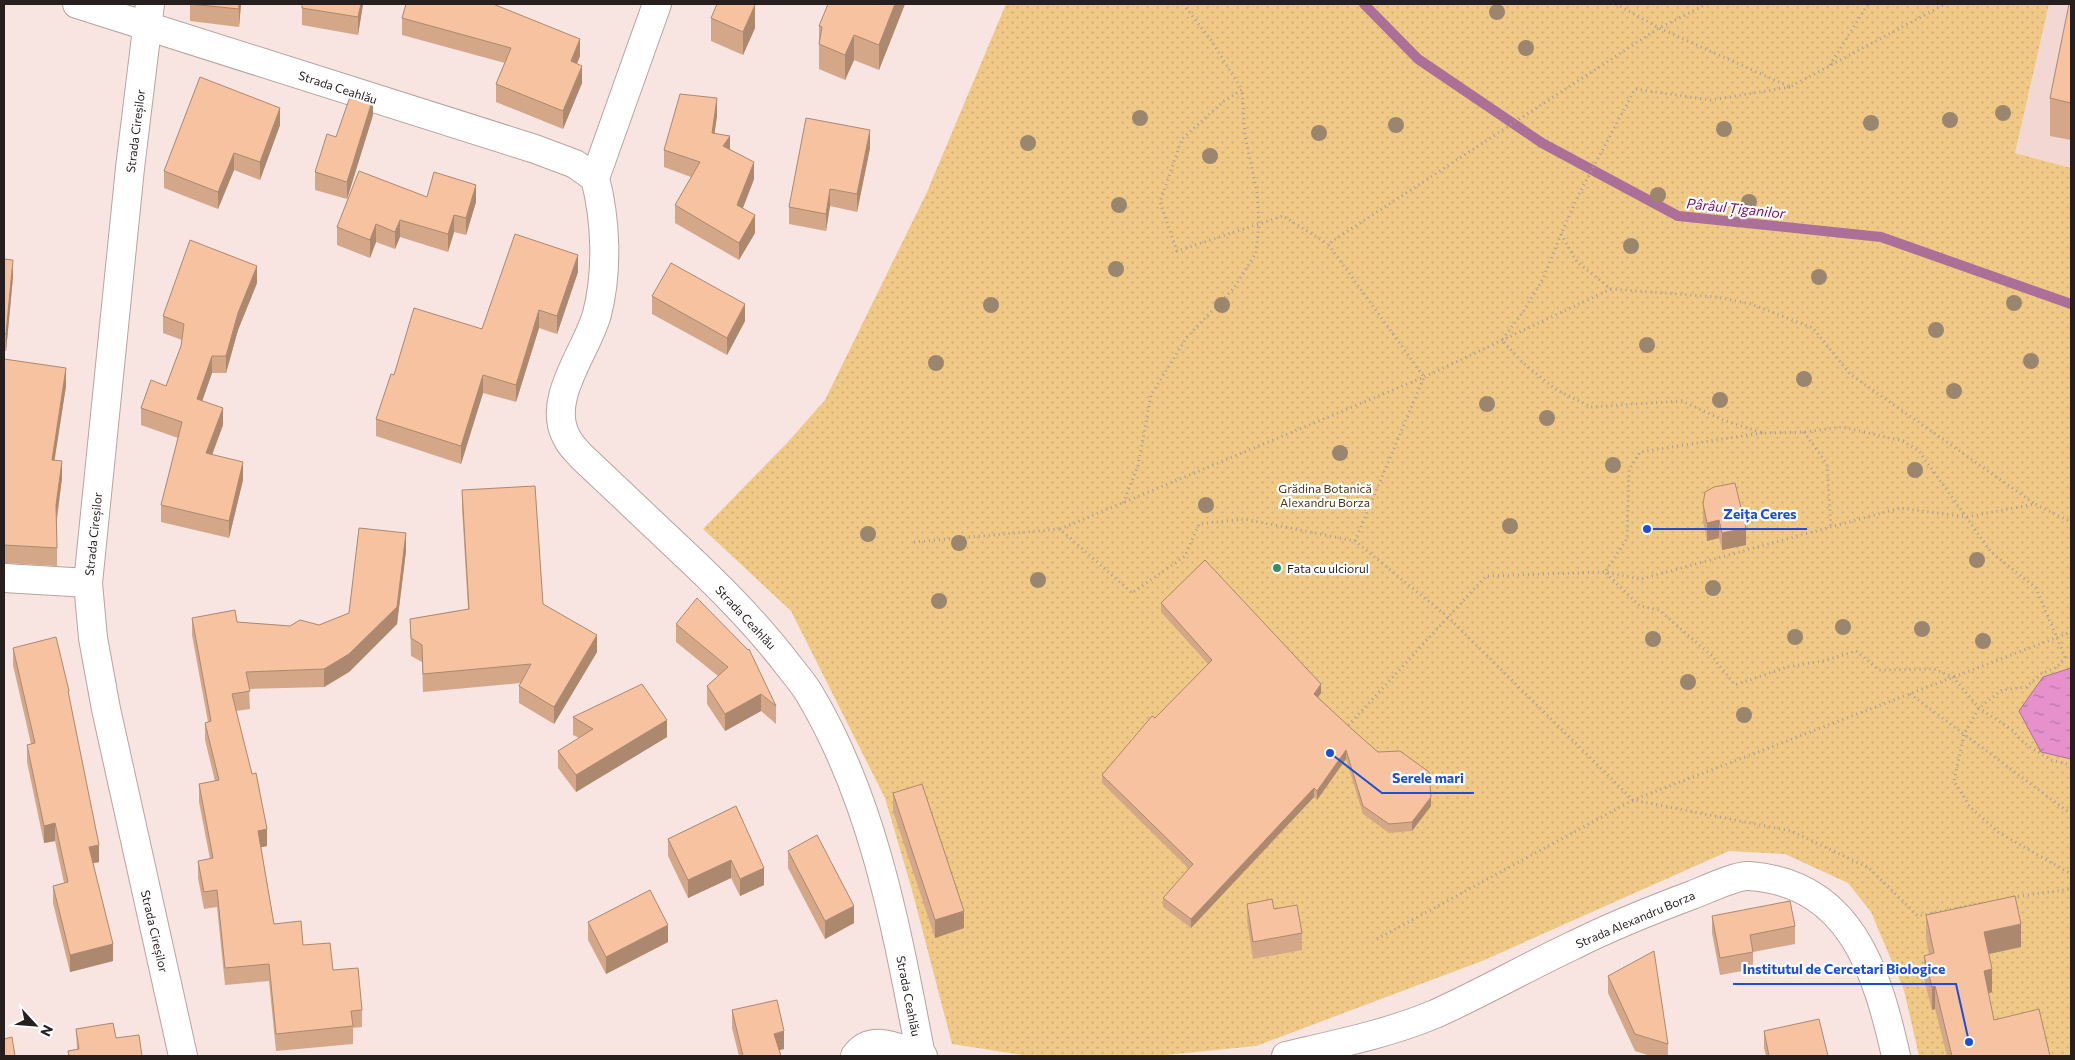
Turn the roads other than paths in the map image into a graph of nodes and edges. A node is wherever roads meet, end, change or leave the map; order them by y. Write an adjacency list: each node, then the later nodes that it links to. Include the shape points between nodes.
1 (77, 4): 3 (street, Strada Ceahlău)
2 (657, 4): 4 (street, Strada Ceahlău)
3 (149, 15): 4 (street, Strada Ceahlău, via 535,149 575,164); 6 (street, Strada Cireșilor, via 130,168)
4 (596, 178): 9 (street, Strada Ceahlău, via 604,246 601,291 589,336 561,403 560,421 567,438 581,456 766,635 808,692 840,752 865,815 894,922)
5 (4, 578): 6 (street)
6 (88, 583): 7 (street, Strada Cireșilor, via 93,638 106,709)
7 (183, 1056)
8 (855, 1056): 9 (street, Strada Ceahlău, via 871,1045 891,1044)
9 (922, 1056)
10 (1286, 1056): 11 (street, Strada Alexandru Borza, via 1379,1034 1435,1014 1624,922 1747,876 1776,881 1807,892 1830,907 1853,935 1871,968 1886,1010)
11 (1896, 1056)

